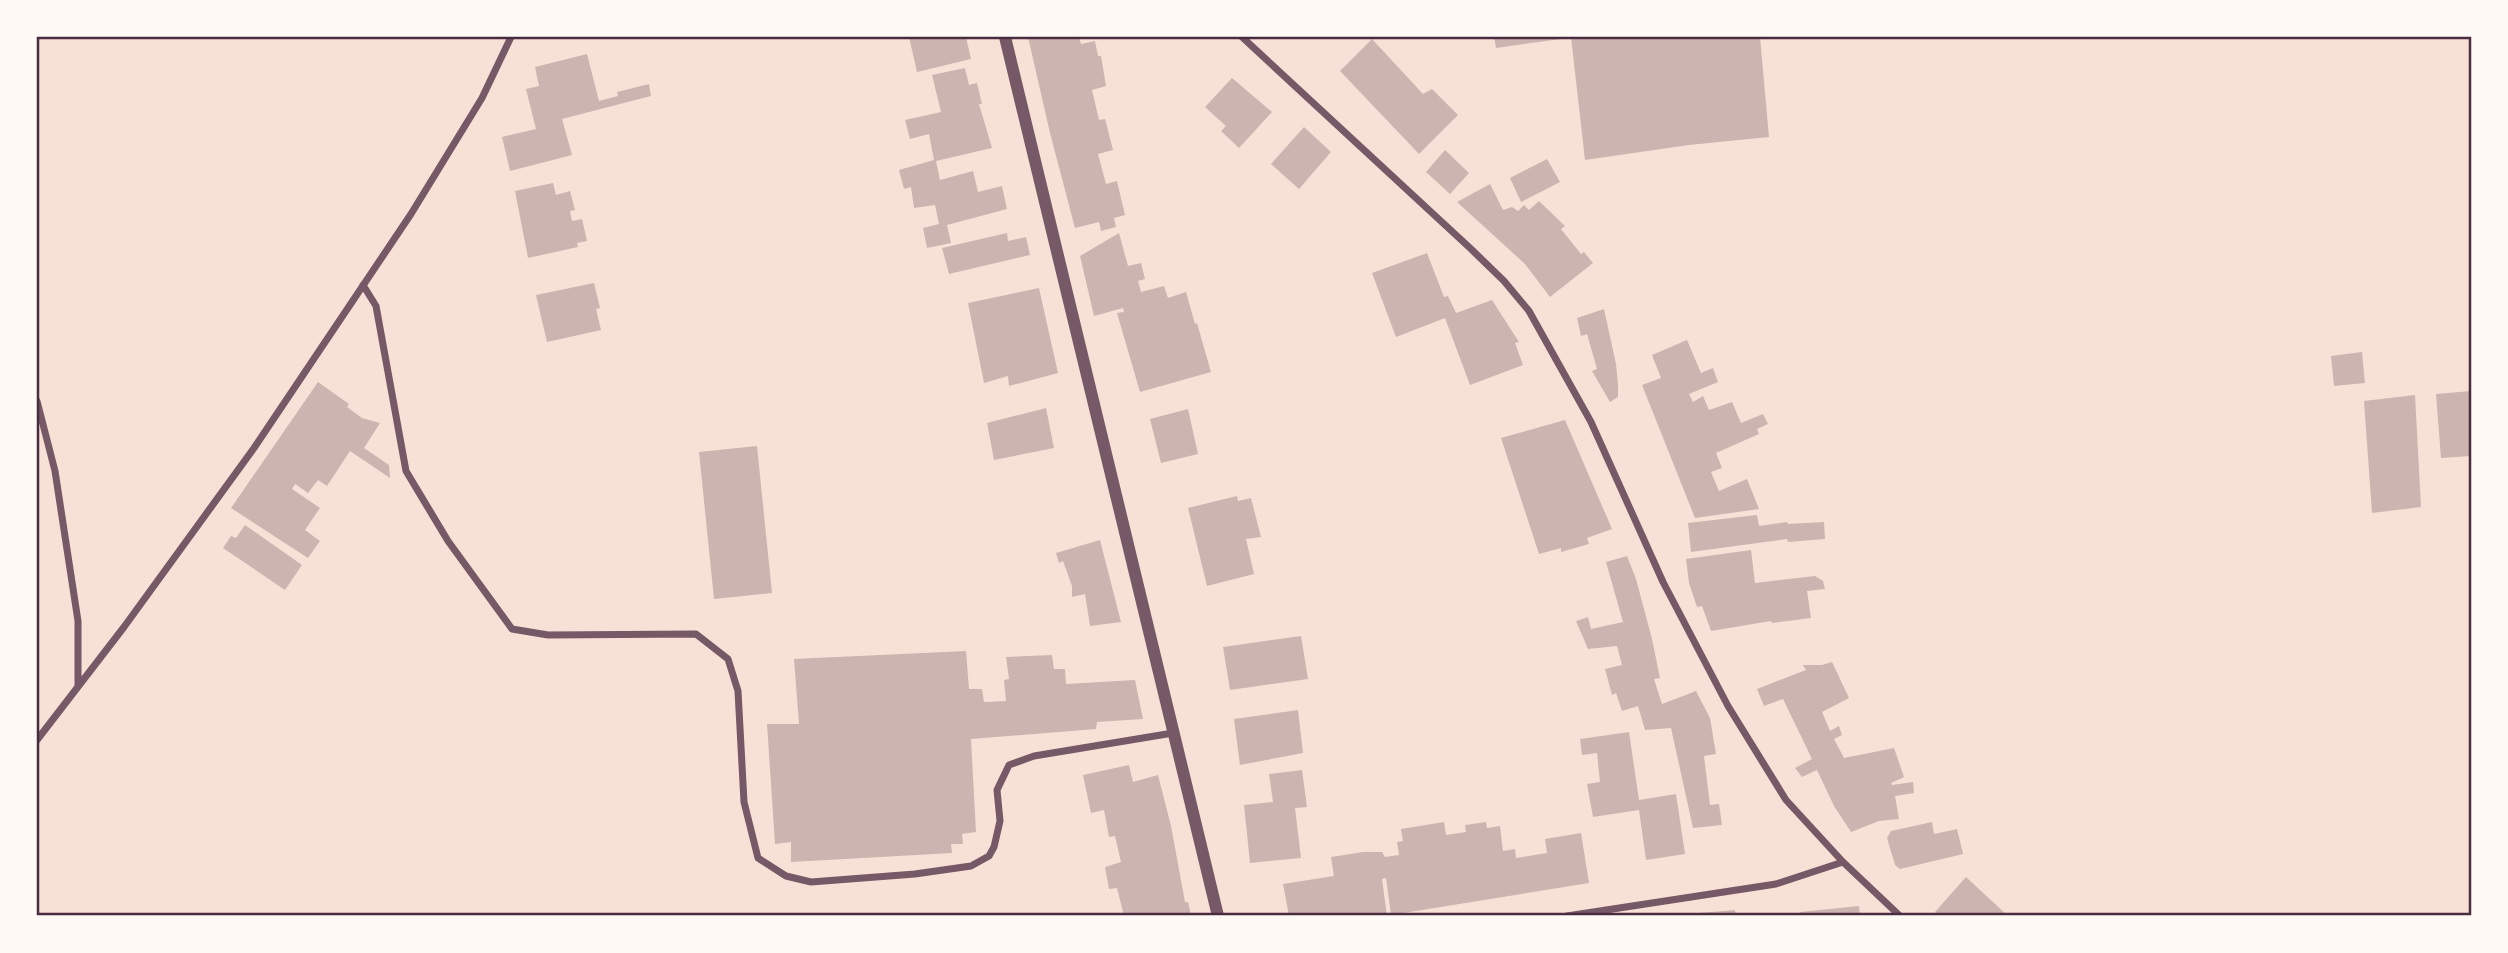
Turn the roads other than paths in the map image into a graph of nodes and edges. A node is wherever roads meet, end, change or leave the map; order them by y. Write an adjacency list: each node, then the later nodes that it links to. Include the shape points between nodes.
1 (511, 37): 4 (street, via 482,98)
2 (1004, 37): 7 (street)
3 (1242, 37): 9 (street, via 1470,248 1530,311 1591,422 1663,582 1728,706 1786,800)
4 (363, 285): 6 (street, via 254,448); 7 (street, via 376,306 406,471 448,541 512,629 548,635 696,634 728,659 738,691 744,802 758,858 786,876 811,882 971,866 989,856 994,846 1000,821 997,790 1009,765 1034,756)
5 (37, 401): 6 (street, via 55,471 76,607)
6 (78, 685): 8 (street)
7 (1173, 733): 10 (street)
8 (37, 740)
9 (1843, 862): 11 (street, via 1776,884); 12 (street)
10 (1218, 916)
11 (1567, 916)
12 (1900, 916)

